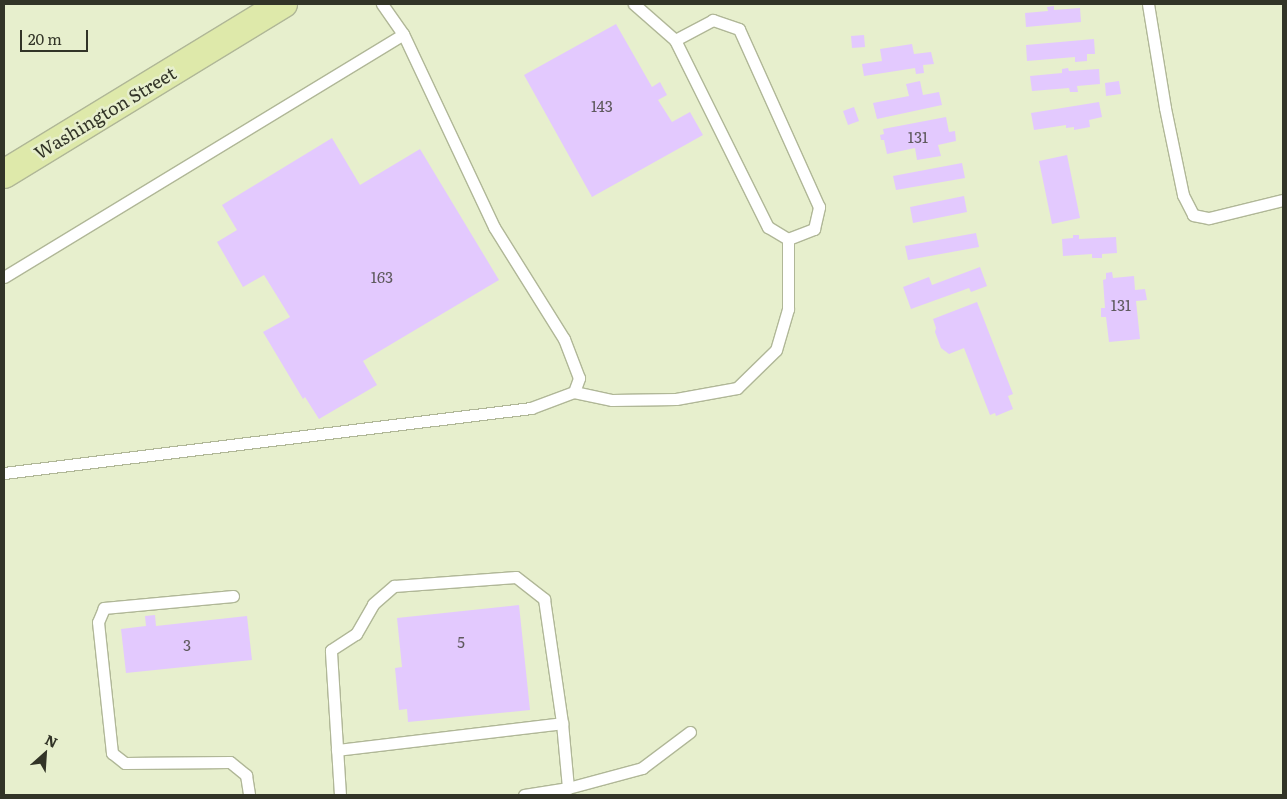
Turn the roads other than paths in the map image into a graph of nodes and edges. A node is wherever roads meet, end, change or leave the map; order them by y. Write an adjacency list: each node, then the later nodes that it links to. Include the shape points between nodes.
1 (283, 4): 7 (main road, Washington Street)
2 (382, 4): 5 (lane)
3 (634, 4): 6 (lane)
4 (1148, 4): 8 (lane, via 1181,186 1193,216 1209,218)
5 (403, 34): 10 (lane); 11 (lane, via 494,228 564,339 579,378)
6 (675, 40): 9 (lane, via 768,228); 9 (lane, via 713,20 738,29 819,207 814,229)
7 (4, 174)
8 (1283, 200)
9 (788, 238): 11 (lane, via 788,309 776,350 738,388 676,399 649,400 612,400)
10 (4, 277)
11 (574, 392): 12 (lane, via 532,408)
12 (4, 473)
13 (233, 596): 18 (lane, via 104,608 98,622 112,753 125,763 230,762 246,775)
14 (562, 723): 16 (lane); 16 (lane, via 544,600 516,577 394,586 373,604 356,634 331,650); 17 (lane)
15 (690, 732): 17 (lane, via 642,768)
16 (337, 750): 19 (lane)
17 (568, 788): 20 (lane)
18 (249, 795)
19 (340, 795)
20 (524, 795)

